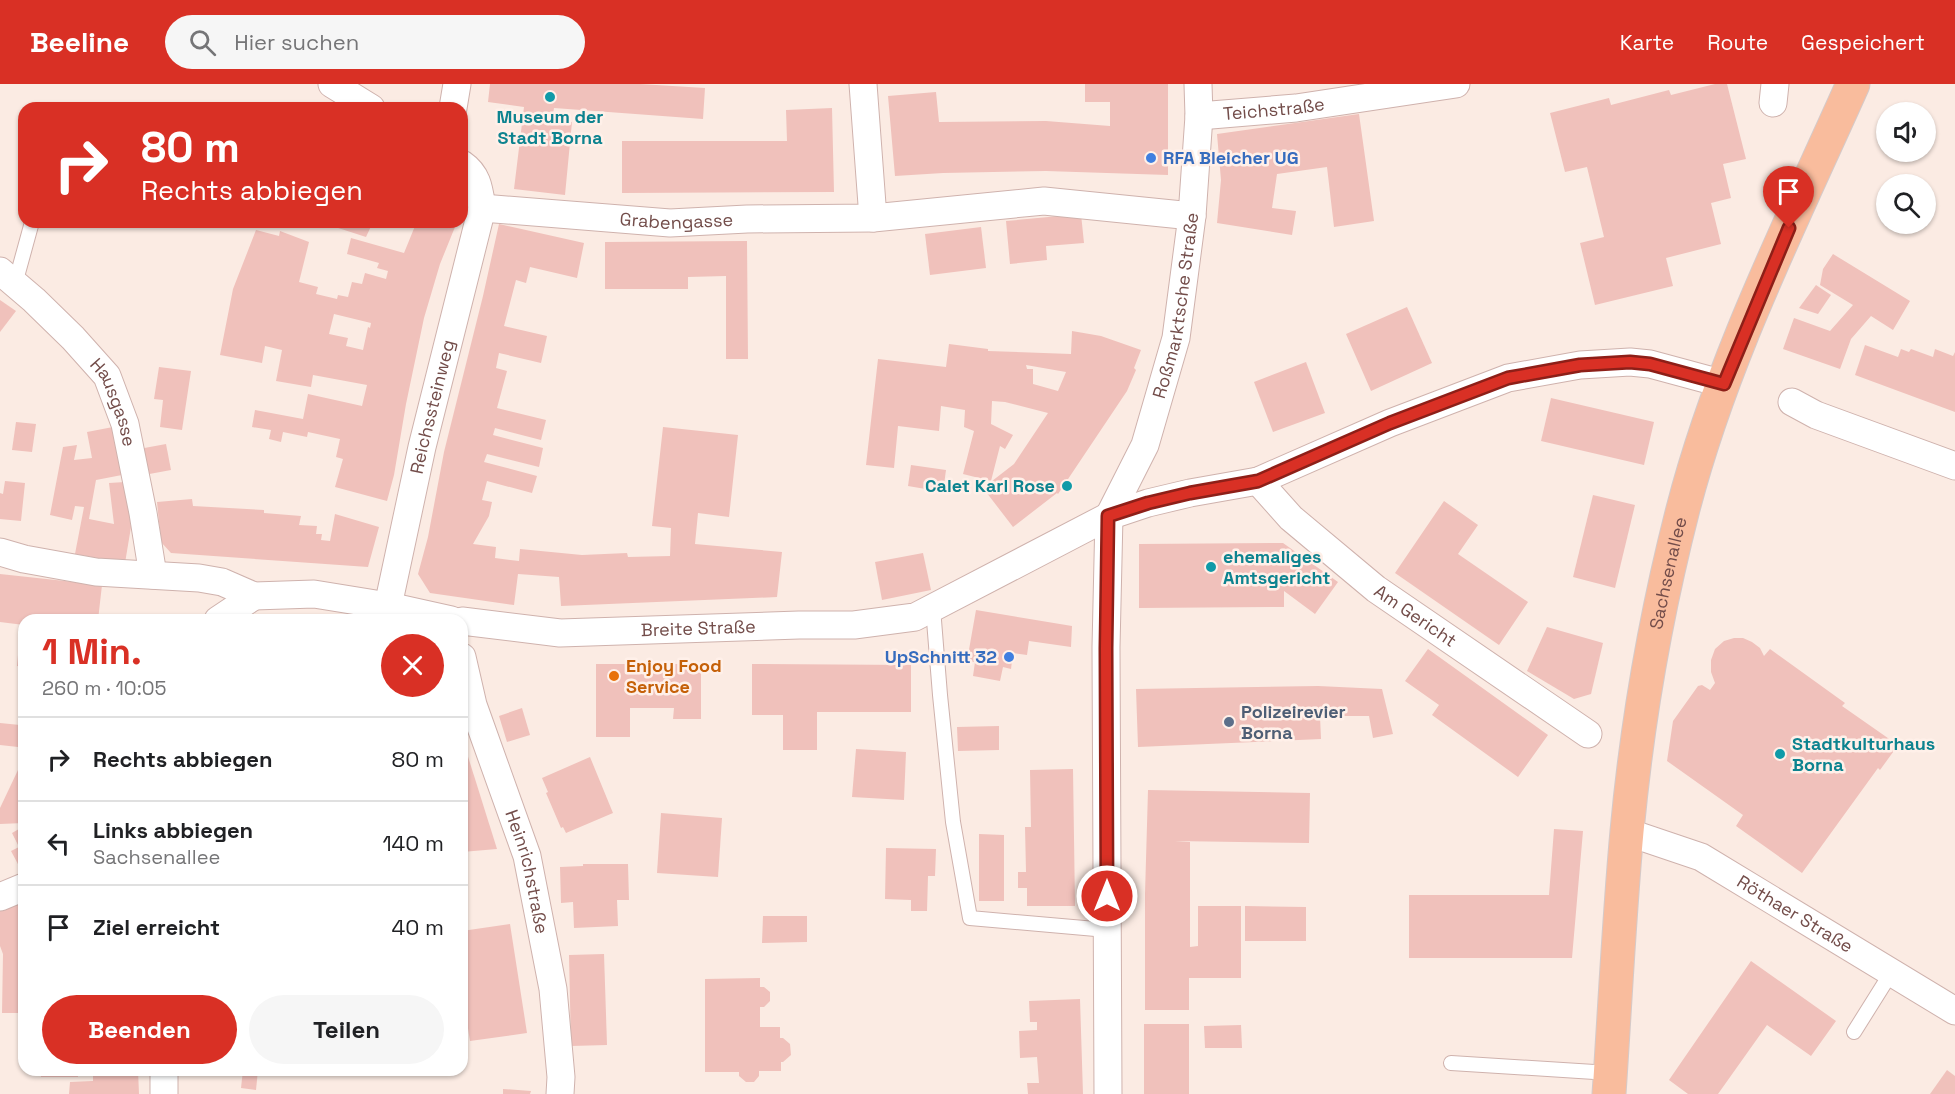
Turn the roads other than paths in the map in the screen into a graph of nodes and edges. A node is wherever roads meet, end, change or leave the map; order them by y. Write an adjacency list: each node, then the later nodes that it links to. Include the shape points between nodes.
1 (332, 84): 7 (street)
2 (457, 84): 8 (street)
3 (863, 84): 13 (street)
4 (1198, 84): 9 (street, Roßmarktsche Straße)
5 (1456, 84): 9 (street, Teichstraße, via 1296,108)
6 (1853, 84): 16 (main road, Sachsenallee, via 1770,269)
7 (361, 102)
8 (454, 102)
9 (1199, 116): 12 (street, Roßmarktsche Straße)
10 (468, 168): 11 (street, via 479,183)
11 (482, 208): 13 (street, Grabengasse, via 670,223); 24 (street, Reichssteinweg, via 422,447)
12 (1192, 216): 13 (street, Grabengasse, via 1044,201); 20 (street, Roßmarktsche Straße, via 1173,349 1145,445)
13 (873, 218)
14 (29, 228): 15 (lane)
15 (7, 278): 22 (street, Hausgasse, via 73,338 107,376 125,424)
16 (1724, 384): 19 (street, Breite Straße, via 1630,362 1580,365 1508,378 1390,423); 31 (main road, Sachsenallee, via 1683,509 1652,643)
17 (1792, 402): 18 (street, via 1816,415)
18 (1955, 466)
19 (1258, 481): 20 (street, Breite Straße, via 1190,493); 30 (street, Am Gericht, via 1291,518 1376,589)
20 (1108, 516): 25 (street, Breite Straße); 34 (street)
21 (0, 552): 22 (street, via 96,572)
22 (153, 575): 23 (street, via 222,582)
23 (254, 596): 24 (street, via 314,594); 26 (street)
24 (388, 606): 27 (street)
25 (933, 608): 28 (street, Breite Straße, via 915,617 854,624 560,633); 34 (lane, via 953,822 970,918)
26 (227, 614)
27 (423, 614)
28 (468, 622)
29 (468, 683): 42 (street, Heinrichstraße, via 527,856 554,989)
30 (1588, 734)
31 (1627, 832): 35 (street, Röthaer Straße, via 1701,857); 40 (main road, Sachsenallee)
32 (18, 890): 33 (street)
33 (0, 897)
34 (1107, 930): 43 (street)
35 (1891, 973): 36 (street, Röthaer Straße); 37 (lane)
36 (1955, 1011)
37 (1854, 1032)
38 (1451, 1063): 40 (lane)
39 (164, 1076): 41 (street)
40 (1609, 1083)
41 (164, 1094)
42 (560, 1094)
43 (1108, 1094)

